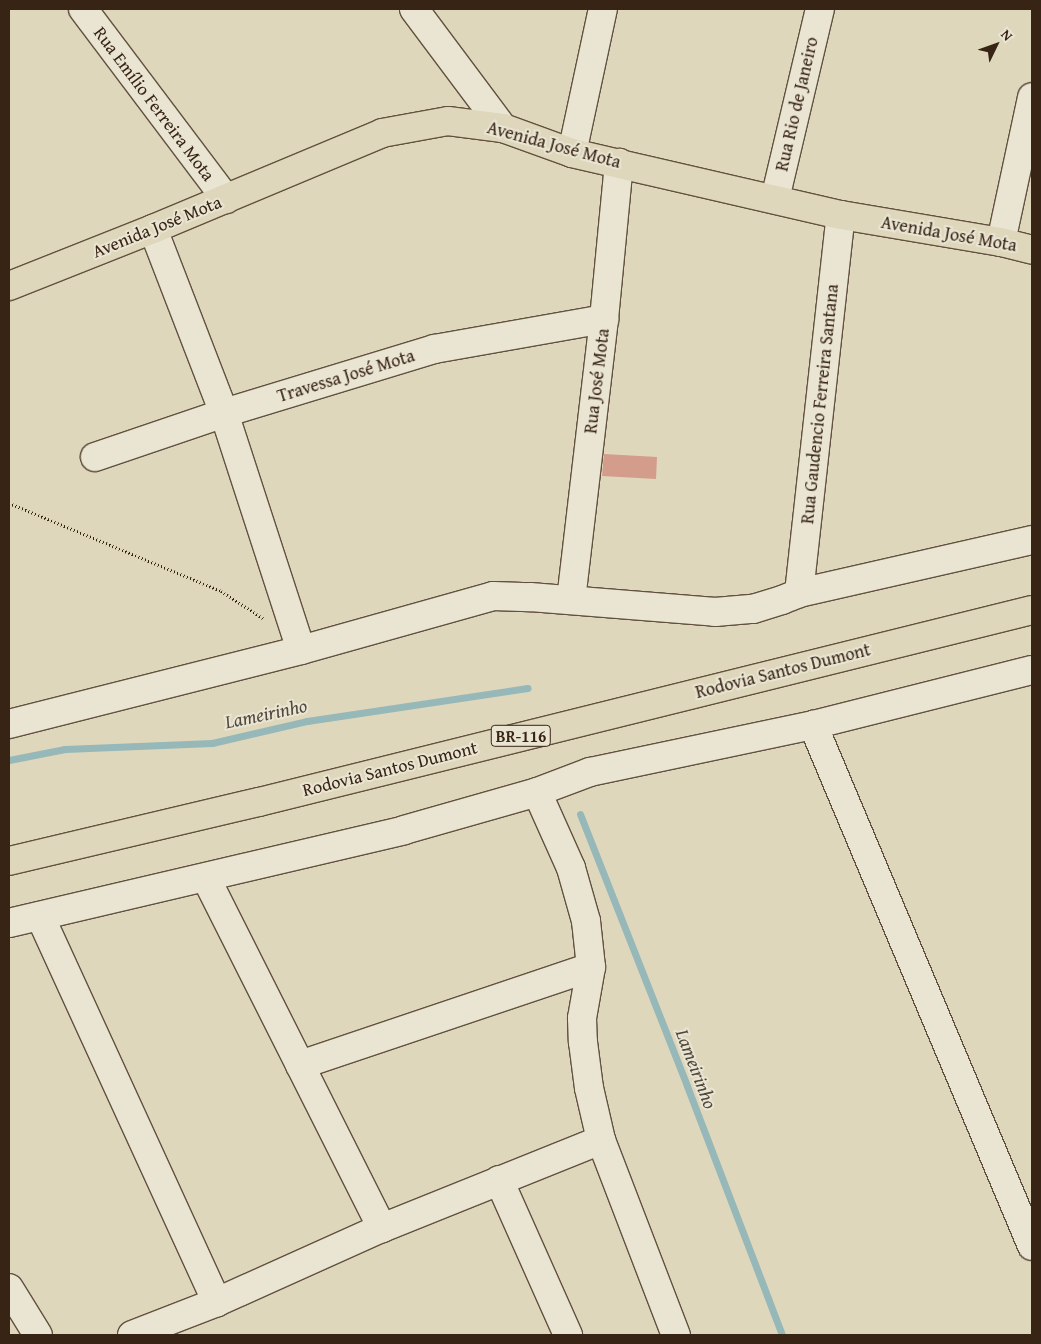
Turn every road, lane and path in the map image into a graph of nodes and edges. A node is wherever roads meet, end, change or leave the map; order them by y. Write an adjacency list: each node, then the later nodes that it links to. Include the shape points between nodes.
1 (83, 9): 9 (street, Rua Emílio Ferreira Mota)
2 (414, 9): 6 (street)
3 (603, 9): 7 (street)
4 (820, 9): 10 (street, Rua Rio de Janeiro)
5 (1032, 97): 13 (street)
6 (503, 128): 7 (main road, Avenida José Mota); 9 (main road, Avenida José Mota, via 448,121 382,133)
7 (572, 153): 8 (main road, Avenida José Mota)
8 (619, 162): 10 (main road, Avenida José Mota); 16 (street, Rua José Mota)
9 (226, 199): 12 (main road, Avenida José Mota)
10 (775, 199): 11 (main road, Avenida José Mota)
11 (841, 215): 13 (main road, Avenida José Mota); 21 (street, Rua Gaudencio Ferreira Santana)
12 (153, 229): 15 (main road, Avenida José Mota); 17 (street)
13 (1001, 242): 14 (main road, Avenida José Mota)
14 (1032, 250)
15 (9, 286)
16 (604, 319): 17 (street, Travessa José Mota, via 434,349); 22 (street, Rua José Mota)
17 (224, 413): 18 (street, Travessa José Mota); 25 (street)
18 (95, 457)
19 (9, 503): 24 (path, via 221,591)
20 (1032, 540): 21 (street)
21 (799, 592): 22 (street, via 753,609 715,612)
22 (571, 600): 25 (street, via 493,596)
23 (1032, 610): 30 (main road, Rodovia Santos Dumont / BR-116)
24 (266, 621)
25 (301, 650): 27 (street)
26 (1032, 670): 28 (street)
27 (9, 724)
28 (813, 725): 29 (street, via 590,772); 39 (street)
29 (537, 792): 31 (street, via 404,830); 34 (street, via 580,895)
30 (9, 861)
31 (206, 878): 32 (street); 35 (street)
32 (40, 916): 33 (street); 41 (street)
33 (9, 923)
34 (591, 967): 35 (street); 36 (street, via 582,1018 583,1042 588,1088)
35 (300, 1065): 38 (street)
36 (601, 1140): 37 (street); 45 (street)
37 (498, 1180): 38 (street); 44 (street)
38 (382, 1228): 41 (street)
39 (1032, 1246)
40 (9, 1288): 42 (street)
41 (217, 1302): 43 (street)
42 (38, 1335)
43 (132, 1335)
44 (568, 1335)
45 (676, 1335)

